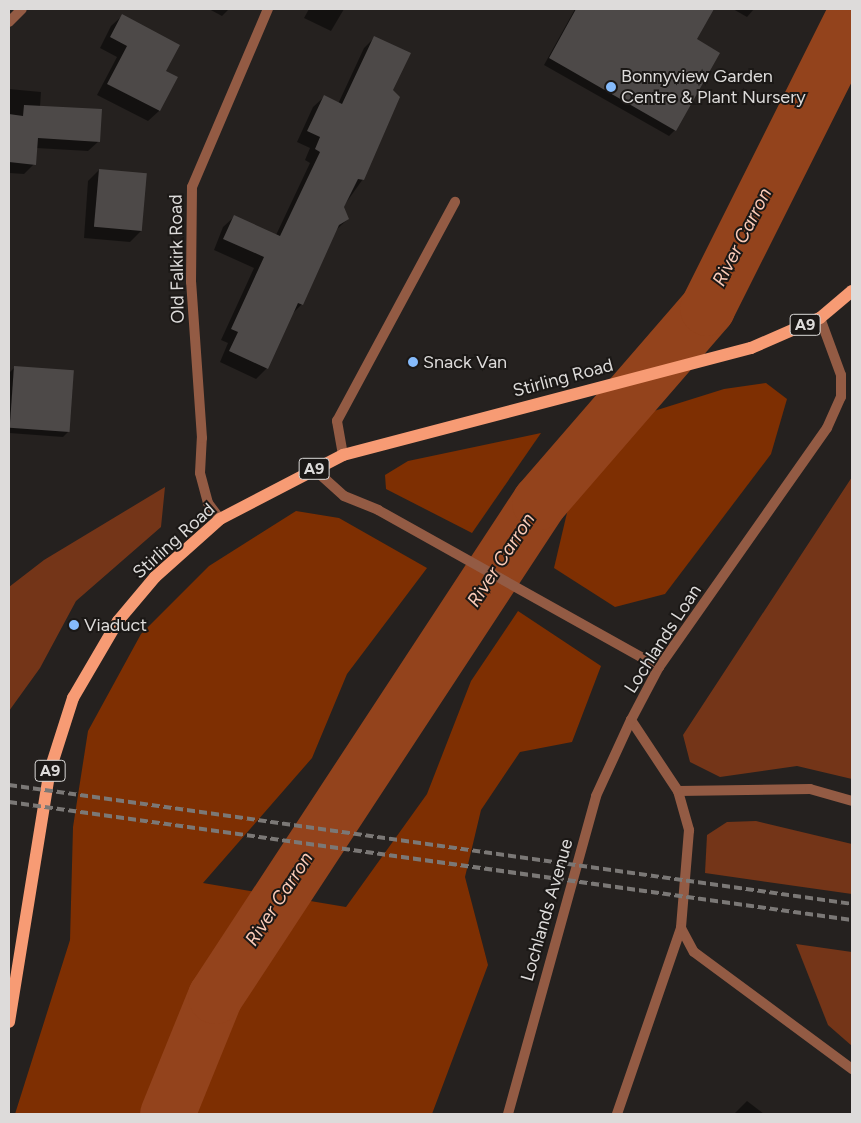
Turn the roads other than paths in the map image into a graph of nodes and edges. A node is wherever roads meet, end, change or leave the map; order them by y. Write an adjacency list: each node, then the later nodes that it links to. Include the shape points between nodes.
1 (22, 9): 3 (street)
2 (268, 9): 9 (street, Old Falkirk Road, via 192,187 191,282 202,438 200,473 208,503)
3 (9, 22)
4 (455, 202): 7 (street, via 337,421)
5 (852, 291): 6 (main road, Stirling Road / A9)
6 (820, 318): 7 (main road, Stirling Road / A9, via 751,348); 10 (street, Lochlands Loan, via 841,375 841,397 827,428)
7 (343, 456): 8 (main road, Stirling Road / A9)
8 (314, 469): 9 (main road, Stirling Road / A9); 10 (street, via 344,496 378,510)
9 (220, 519): 15 (main road, Stirling Road / A9, via 154,578 118,621 73,698 50,770)
10 (659, 667): 11 (street, Lochlands Loan)
11 (631, 720): 12 (street, Lochlands Loan); 17 (street, Lochlands Avenue, via 596,796)
12 (678, 791): 13 (street, via 810,790); 14 (street, Lochlands Loan, via 689,830)
13 (852, 801)
14 (682, 928): 16 (street, via 694,952); 18 (street, Lochlands Loan)
15 (9, 1022)
16 (852, 1069)
17 (508, 1114)
18 (617, 1114)

